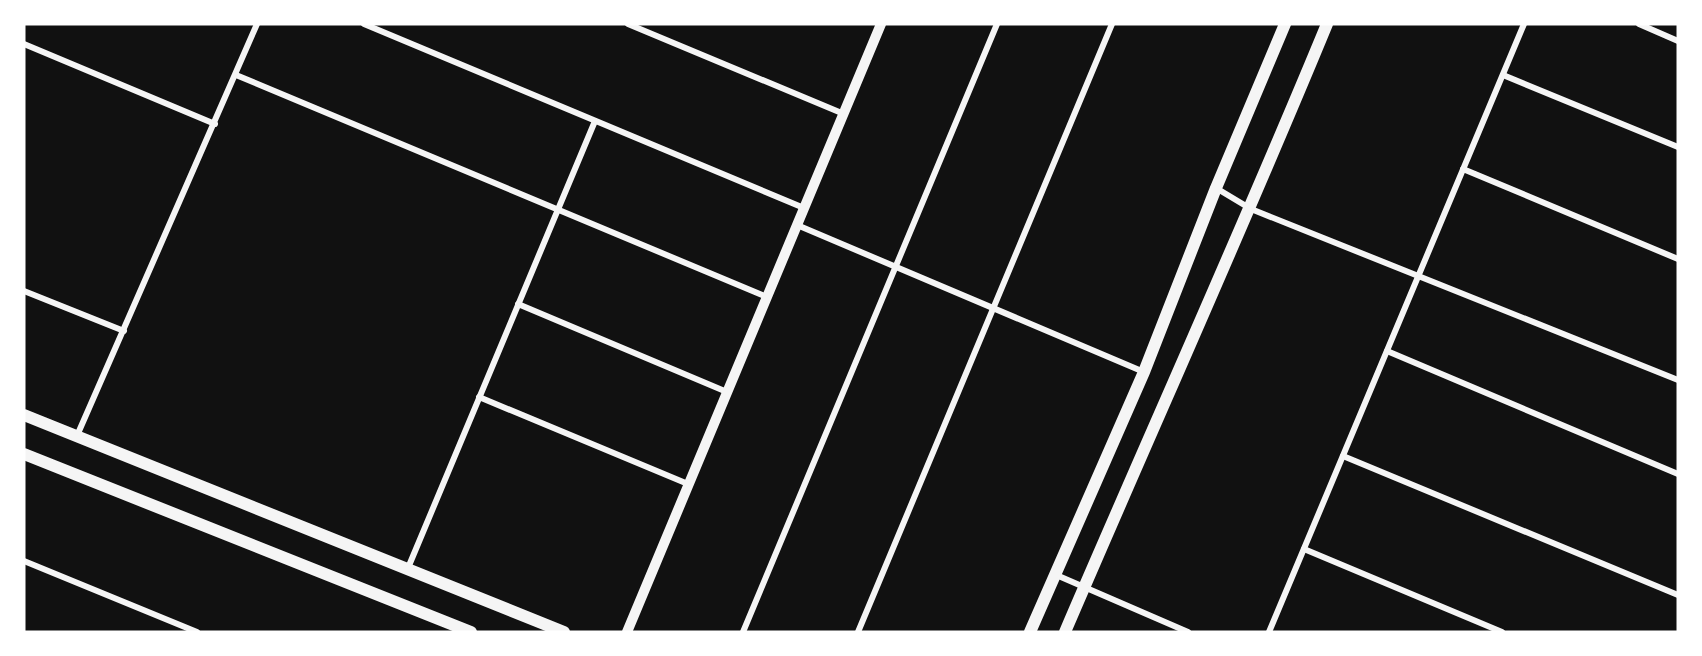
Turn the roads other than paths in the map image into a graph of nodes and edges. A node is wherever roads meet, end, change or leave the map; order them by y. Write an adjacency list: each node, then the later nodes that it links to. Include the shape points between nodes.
1 (257, 24): 13 (street)
2 (364, 24): 16 (street)
3 (628, 24): 15 (street)
4 (881, 24): 15 (street)
5 (998, 24): 26 (street)
6 (1112, 24): 31 (street)
7 (1285, 24): 20 (main road)
8 (1327, 24): 23 (main road)
9 (1524, 24): 14 (street)
10 (1639, 24): 11 (street)
11 (1678, 41)
12 (24, 44): 17 (street)
13 (236, 75): 17 (street); 22 (street)
14 (1503, 75): 18 (street); 19 (street)
15 (844, 114): 21 (street)
16 (595, 121): 21 (street); 22 (street)
17 (215, 124): 32 (street)
18 (1678, 147)
19 (1463, 169): 25 (street); 27 (street)
20 (1216, 188): 23 (street); 34 (main road)
21 (804, 208): 24 (street)
22 (557, 209): 29 (street); 30 (street)
23 (1251, 209): 27 (street); 48 (main road)
24 (797, 225): 26 (street); 29 (street)
25 (1678, 259)
26 (896, 267): 31 (street); 54 (street)
27 (1418, 276): 33 (street); 35 (street)
28 (24, 291): 32 (street)
29 (767, 297): 36 (street)
30 (518, 304): 36 (street); 37 (street)
31 (993, 308): 34 (street); 55 (street)
32 (124, 331): 39 (street)
33 (1387, 351): 41 (street); 42 (street)
34 (1144, 372): 47 (main road)
35 (1678, 380)
36 (727, 392): 43 (street)
37 (479, 397): 43 (street); 46 (street)
38 (24, 415): 39 (main road)
39 (76, 438): 46 (main road)
40 (24, 454): 51 (main road)
41 (1343, 456): 44 (street); 49 (street)
42 (1678, 474)
43 (688, 484): 53 (street)
44 (1304, 549): 59 (street); 60 (street)
45 (24, 561): 50 (street)
46 (408, 568): 52 (main road)
47 (1054, 574): 48 (street); 56 (main road)
48 (1084, 587): 57 (main road); 58 (street)
49 (1678, 595)
50 (197, 632)
51 (471, 632)
52 (564, 632)
53 (627, 632)
54 (743, 632)
55 (858, 632)
56 (1030, 632)
57 (1065, 632)
58 (1188, 632)
59 (1269, 632)
60 (1502, 632)

